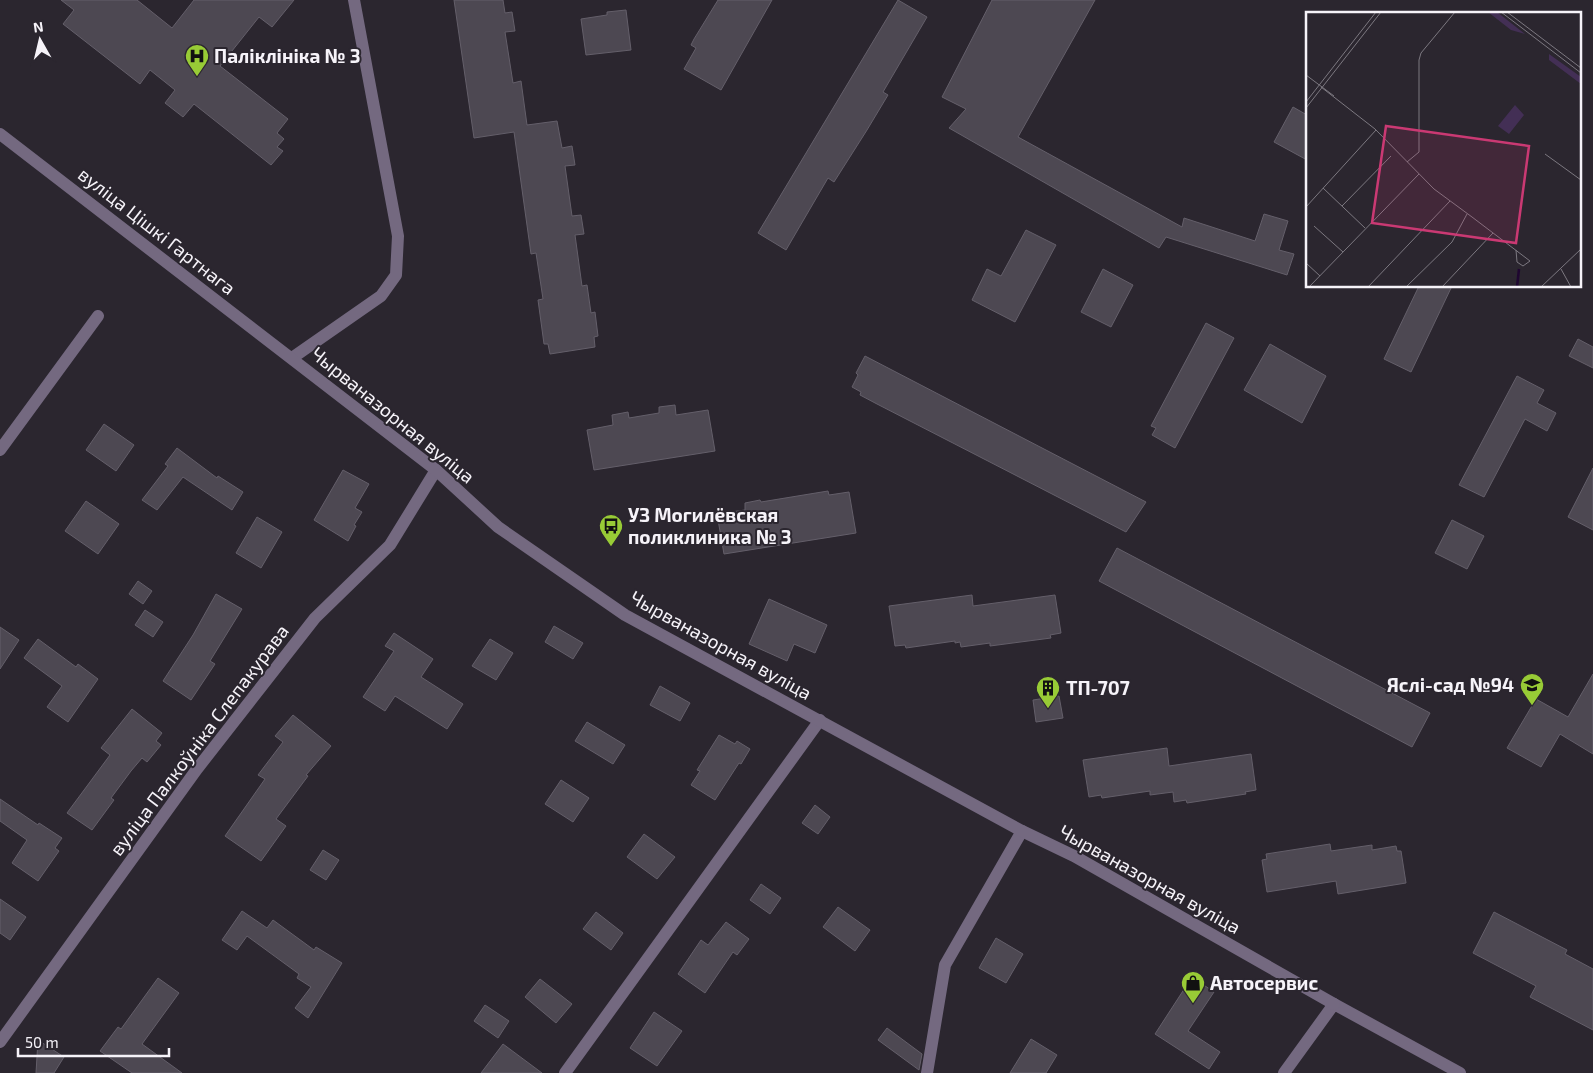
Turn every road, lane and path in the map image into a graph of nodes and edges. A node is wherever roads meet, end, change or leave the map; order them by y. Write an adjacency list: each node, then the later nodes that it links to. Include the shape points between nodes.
1 (354, 0): 4 (street, Чырваназорная вуліца, via 398,236 396,274 381,296)
2 (0, 134): 4 (street, вуліца Цішкі Гартнага)
3 (98, 316): 5 (street)
4 (292, 358): 6 (street, Чырваназорная вуліца)
5 (0, 450)
6 (436, 470): 7 (street, Чырваназорная вуліца, via 498,527 625,615); 10 (street, вуліца Палкоўніка Слепакурава, via 390,545 315,618 197,769)
7 (820, 720): 8 (street, Чырваназорная вуліца); 11 (street, Чырваназорная вуліца)
8 (1022, 831): 9 (street, Чырваназорная вуліца, via 1074,856); 12 (street, via 945,965)
9 (1334, 1004): 13 (street); 14 (street, Чырваназорная вуліца)
10 (0, 1042)
11 (565, 1073)
12 (927, 1073)
13 (1284, 1073)
14 (1460, 1073)

